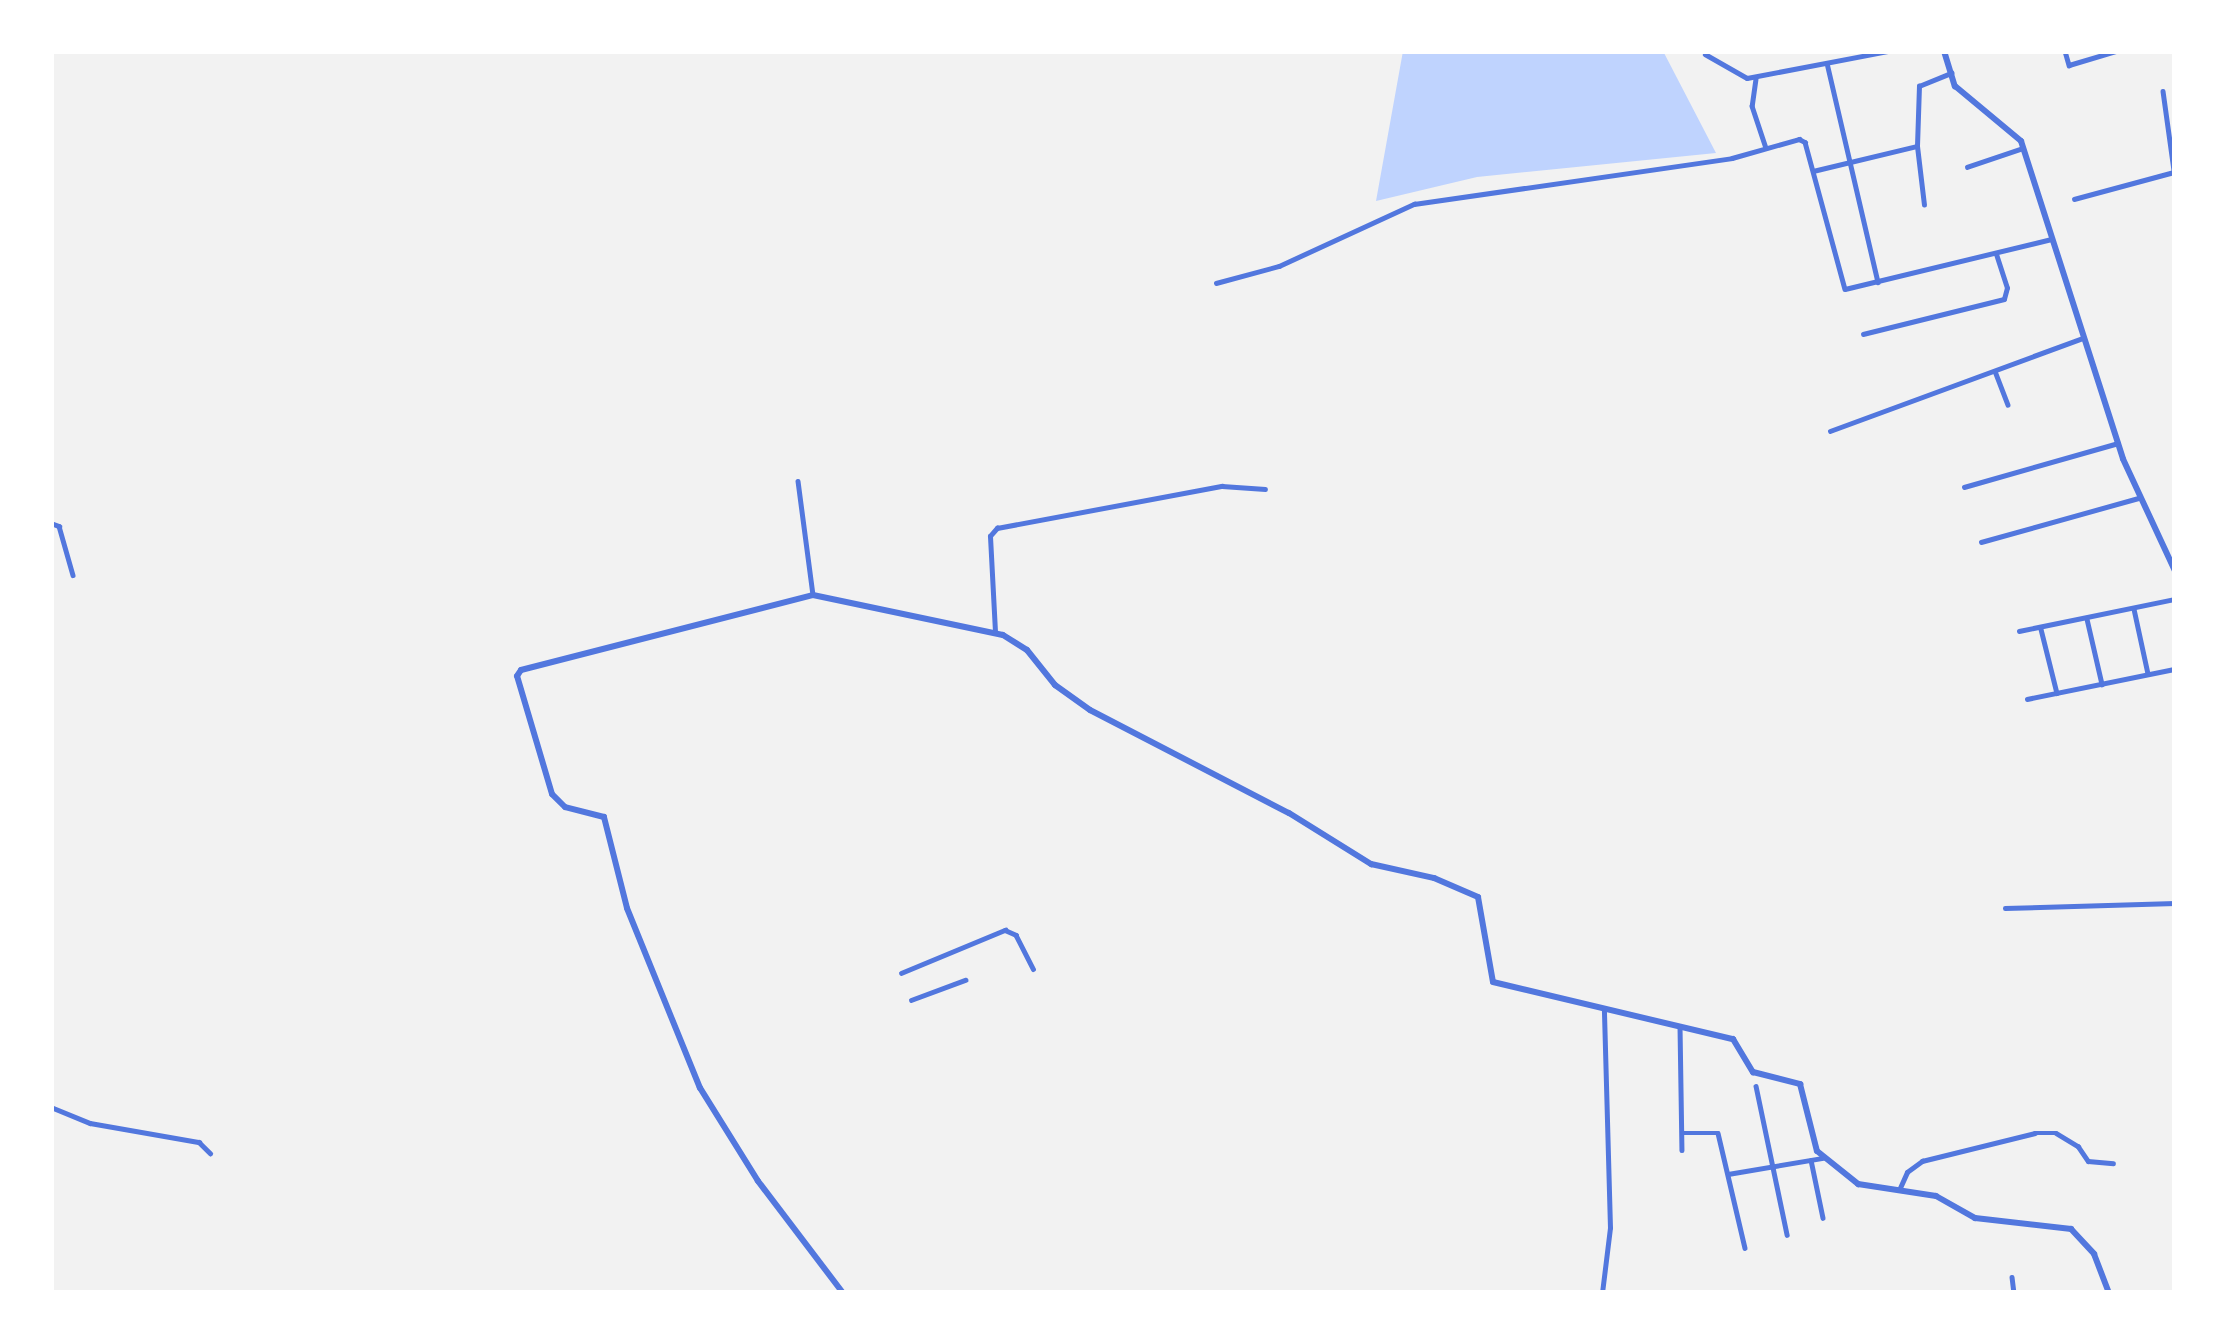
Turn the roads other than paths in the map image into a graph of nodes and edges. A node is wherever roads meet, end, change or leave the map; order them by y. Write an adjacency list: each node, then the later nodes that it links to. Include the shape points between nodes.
1 (1888, 51): 6 (street)
2 (1944, 51): 7 (street)
3 (2065, 51): 4 (street, via 2069,65)
4 (2116, 51)
5 (1705, 54): 8 (street, via 1742,77)
6 (1827, 63): 8 (street); 13 (street)
7 (1951, 73): 10 (street, via 1920,84); 12 (street, via 1955,86)
8 (1756, 76): 11 (street, via 1752,106)
9 (2163, 92): 16 (street)
10 (1917, 146): 13 (street); 18 (street)
11 (1766, 148): 15 (street, via 1801,139); 22 (street, via 1414,204 1279,266)
12 (2023, 148): 14 (street); 19 (street)
13 (1847, 162): 15 (street); 21 (street)
14 (1967, 167)
15 (1813, 171): 21 (street, via 1841,285)
16 (2175, 175): 17 (street)
17 (2074, 199)
18 (1924, 205)
19 (2051, 239): 20 (street); 24 (street)
20 (1996, 254): 21 (street); 23 (street, via 2005,299)
21 (1878, 282)
22 (1216, 283)
23 (1863, 334)
24 (2083, 338): 25 (street); 28 (street)
25 (1995, 370): 26 (street); 27 (street)
26 (2008, 405)
27 (1830, 431)
28 (2118, 443): 30 (street); 32 (street)
29 (799, 482): 37 (street)
30 (1964, 487)
31 (1265, 488): 43 (street, via 1222,486 997,528 990,536)
32 (2139, 498): 34 (street); 35 (street)
33 (51, 524): 36 (street, via 59,526)
34 (1981, 542)
35 (2175, 571)
36 (73, 575)
37 (813, 596): 43 (street); 72 (street, via 517,676 552,794 565,807 604,817 636,934 716,1118)
38 (2175, 599): 39 (street)
39 (2134, 608): 40 (street); 45 (street)
40 (2086, 617): 41 (street); 46 (street)
41 (2040, 626): 42 (street); 47 (street)
42 (2019, 631)
43 (995, 632): 55 (street, via 1022,646 1054,686 1090,710 1371,864 1478,897 1493,982)
44 (2175, 669): 45 (street)
45 (2148, 674): 46 (street)
46 (2102, 684): 47 (street)
47 (2057, 693): 48 (street)
48 (2026, 699)
49 (2175, 902): 50 (street)
50 (2005, 908)
51 (1033, 969): 52 (street, via 1016,935 1005,931)
52 (901, 973)
53 (965, 980): 54 (street)
54 (911, 1000)
55 (1604, 1009): 56 (street); 73 (street, via 1610,1228)
56 (1680, 1026): 59 (street); 62 (street, via 1732,1039 1753,1072 1800,1084)
57 (1756, 1086): 65 (street)
58 (51, 1107): 61 (street, via 90,1123 199,1142)
59 (1682, 1133): 60 (street); 66 (street, via 1715,1130)
60 (1682, 1150)
61 (211, 1154)
62 (1822, 1158): 63 (street); 67 (street, via 1858,1184)
63 (1811, 1160): 65 (street); 68 (street)
64 (2113, 1163): 67 (street, via 2088,1161 2056,1133 2035,1133 1922,1161)
65 (1772, 1166): 66 (street); 69 (street)
66 (1727, 1174): 70 (street)
67 (1900, 1188): 75 (street, via 1975,1218 2071,1229 2094,1254)
68 (1823, 1218)
69 (1787, 1235)
70 (1744, 1248)
71 (2012, 1276): 74 (street)
72 (843, 1293)
73 (1602, 1293)
74 (2014, 1293)
75 (2109, 1293)

